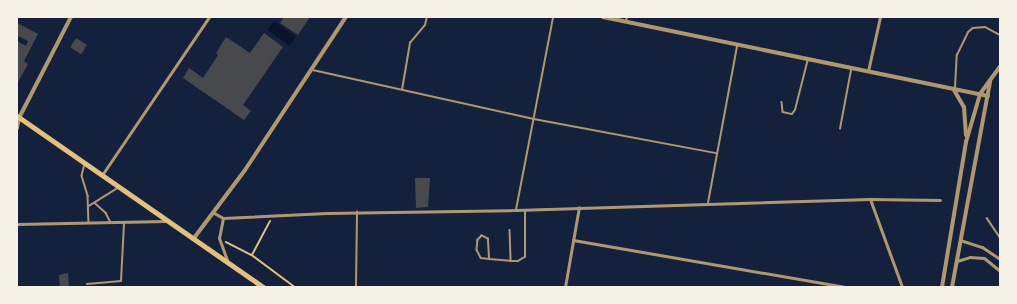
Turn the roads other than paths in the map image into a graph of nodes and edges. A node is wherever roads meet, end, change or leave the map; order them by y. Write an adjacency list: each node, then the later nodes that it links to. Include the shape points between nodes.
1 (71, 17): 22 (street)
2 (209, 17): 29 (street)
3 (346, 17): 14 (street)
4 (426, 17): 17 (lane, via 425,25 410,43)
5 (553, 17): 23 (lane)
6 (603, 17): 8 (street)
7 (880, 17): 15 (street)
8 (626, 19): 10 (street)
9 (1000, 35): 18 (lane, via 985,27 973,28 968,32 957,55)
10 (738, 45): 11 (street); 27 (lane)
11 (808, 59): 13 (street); 21 (lane, via 792,114 782,112)
12 (1000, 66): 16 (street)
13 (851, 68): 15 (street); 25 (lane)
14 (311, 70): 17 (lane); 40 (street)
15 (868, 71): 18 (street)
16 (990, 79): 19 (street); 20 (street)
17 (402, 90): 23 (lane)
18 (955, 90): 19 (street); 26 (street, via 964,107)
19 (980, 94): 20 (street); 26 (street)
20 (988, 96): 52 (street)
21 (782, 102)
22 (18, 117): 24 (street); 28 (main road)
23 (534, 120): 27 (lane); 37 (lane)
24 (17, 128)
25 (840, 129)
26 (966, 142): 65 (street)
27 (716, 153): 34 (lane)
28 (85, 163): 29 (main road); 35 (lane, via 82,176)
29 (102, 175): 30 (main road)
30 (119, 188): 33 (lane); 43 (main road)
31 (870, 199): 32 (street); 34 (street); 64 (street)
32 (940, 200)
33 (95, 203): 35 (lane); 45 (lane, via 106,213)
34 (708, 203): 36 (street)
35 (89, 206): 44 (lane)
36 (579, 207): 38 (street); 51 (street)
37 (516, 210): 38 (street); 39 (street)
38 (525, 210): 55 (lane, via 526,254 522,260)
39 (357, 212): 41 (street); 60 (lane)
40 (214, 213): 41 (street); 50 (street)
41 (223, 218): 57 (street, via 219,238)
42 (987, 218): 49 (lane)
43 (168, 221): 46 (street); 50 (main road)
44 (89, 223): 45 (street); 47 (street)
45 (110, 223): 46 (street)
46 (124, 223): 59 (lane, via 121,280)
47 (17, 224)
48 (510, 230): 55 (lane)
49 (1000, 236)
50 (194, 238): 57 (main road)
51 (573, 240): 62 (street); 63 (street)
52 (960, 240): 54 (street, via 982,247); 56 (street)
53 (489, 259): 53 (lane, via 481,258 478,253 478,240 482,236 488,237); 55 (lane)
54 (1000, 259)
55 (511, 261)
56 (957, 261): 58 (street, via 970,257 984,258); 66 (street)
57 (227, 262): 61 (main road)
58 (1000, 272)
59 (86, 284)
60 (356, 286)
61 (263, 287)
62 (565, 287)
63 (844, 287)
64 (902, 287)
65 (942, 287)
66 (952, 287)

